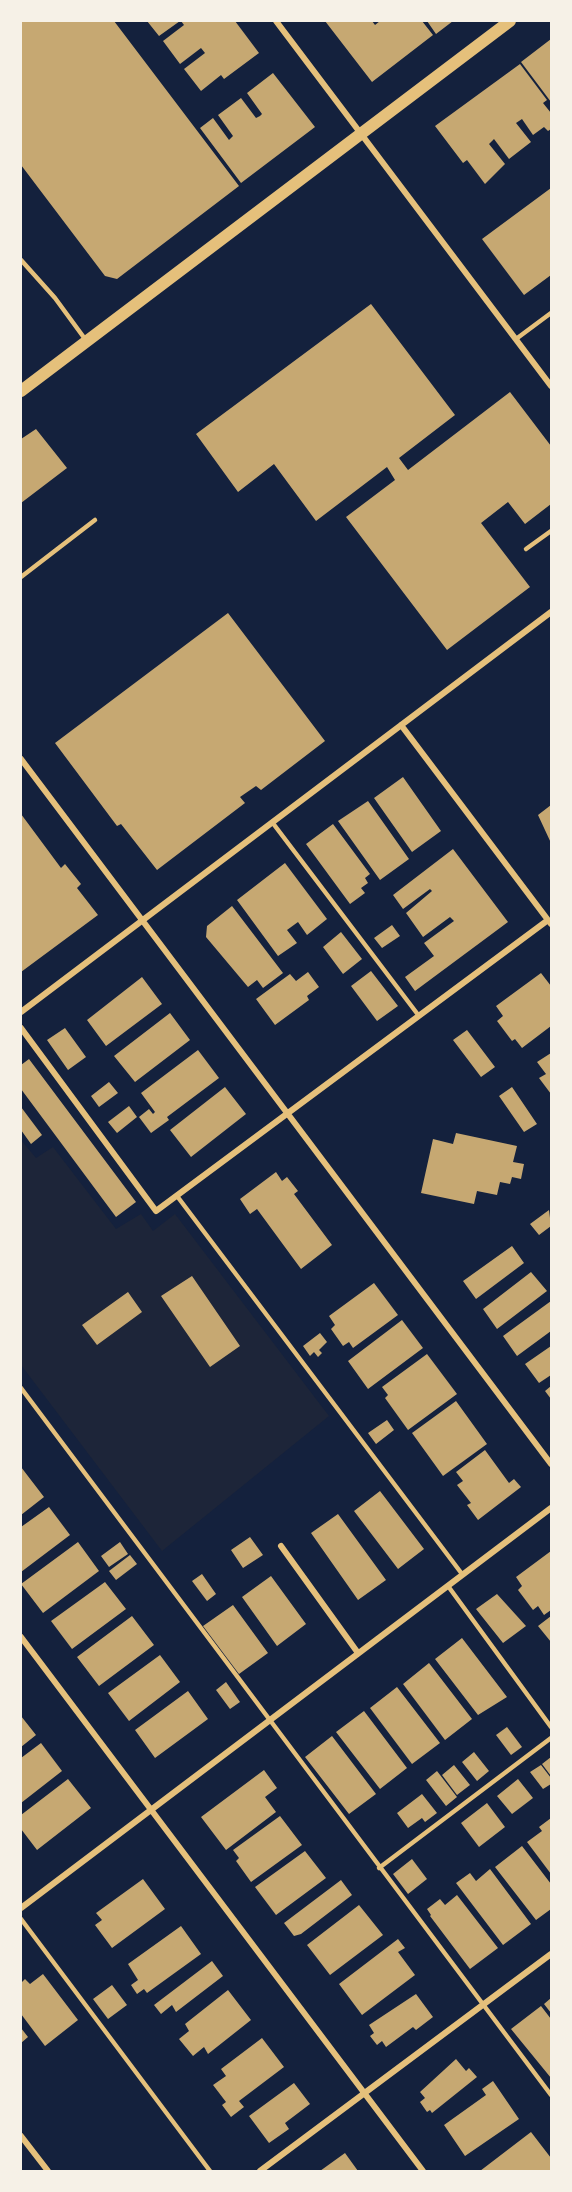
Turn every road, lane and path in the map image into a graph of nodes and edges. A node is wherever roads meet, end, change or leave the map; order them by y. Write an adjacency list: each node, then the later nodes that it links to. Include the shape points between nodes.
1 (276, 21): 3 (street)
2 (510, 21): 3 (main road)
3 (361, 133): 6 (street); 7 (main road)
4 (21, 260): 7 (lane)
5 (551, 312): 6 (lane)
6 (516, 339): 8 (street)
7 (87, 341): 9 (main road)
8 (551, 386)
9 (21, 391)
10 (95, 520): 13 (lane)
11 (551, 531): 12 (lane)
12 (526, 549)
13 (21, 577)
14 (551, 612): 15 (street)
15 (402, 724): 17 (street); 19 (street)
16 (21, 759): 18 (street)
17 (272, 822): 18 (street); 21 (lane)
18 (142, 920): 20 (street); 23 (street)
19 (549, 922): 21 (street)
20 (21, 1012)
21 (419, 1016): 23 (street)
22 (21, 1028): 24 (street, via 156,1211)
23 (288, 1114): 24 (street); 26 (street)
24 (177, 1196): 29 (lane)
25 (21, 1388): 33 (lane)
26 (551, 1464)
27 (551, 1508): 29 (street)
28 (281, 1546): 32 (street)
29 (462, 1574): 30 (street)
30 (448, 1586): 32 (street); 34 (lane)
31 (21, 1637): 36 (street)
32 (358, 1653): 33 (street)
33 (270, 1720): 36 (street); 37 (lane)
34 (551, 1727)
35 (551, 1738): 37 (lane)
36 (151, 1810): 38 (street); 42 (street)
37 (379, 1868): 41 (lane)
38 (21, 1908)
39 (21, 1919): 46 (lane)
40 (551, 1954): 41 (street)
41 (483, 2004): 42 (street); 43 (lane)
42 (364, 2093): 47 (street); 48 (street)
43 (551, 2095)
44 (21, 2136): 45 (street)
45 (48, 2171)
46 (210, 2171)
47 (260, 2171)
48 (423, 2171)

